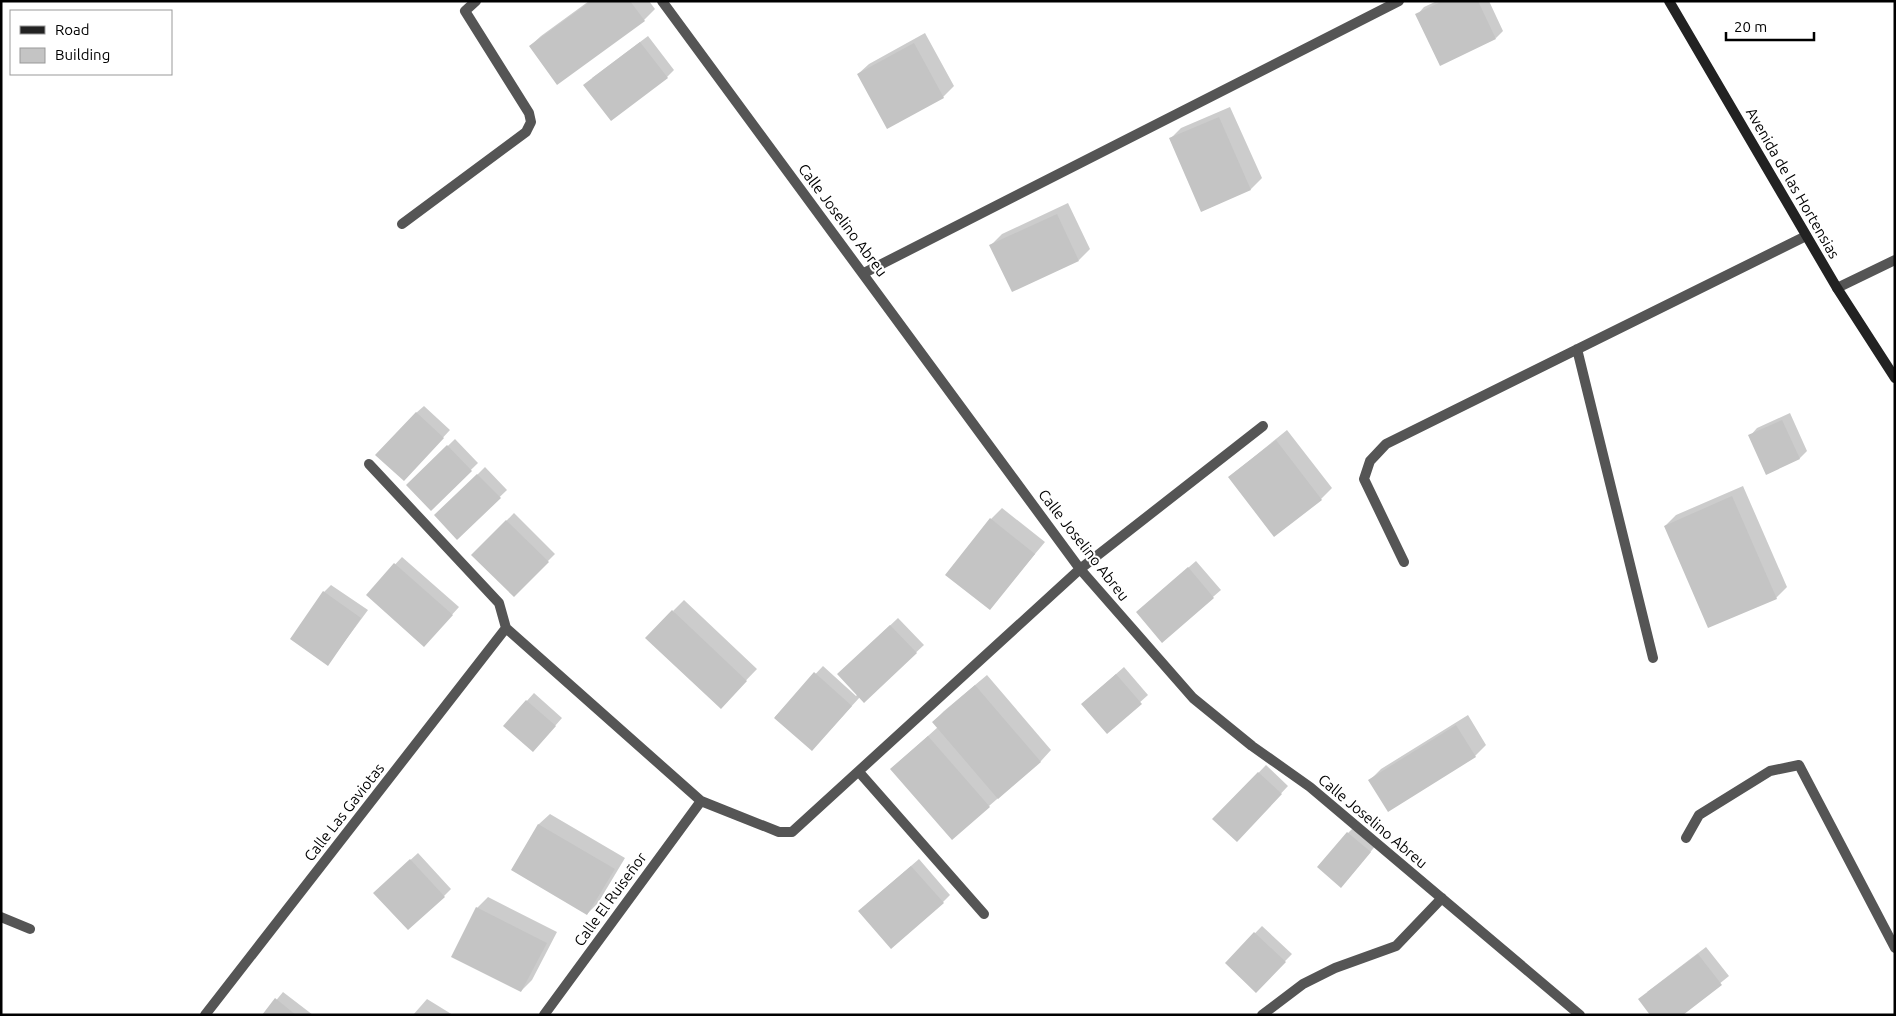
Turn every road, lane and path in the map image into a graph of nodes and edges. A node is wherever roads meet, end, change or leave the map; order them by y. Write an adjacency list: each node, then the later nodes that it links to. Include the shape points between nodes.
1 (476, 1): 5 (street, via 465,11 529,112 531,122 526,132)
2 (662, 1): 8 (street, Calle Joselino Abreu)
3 (1398, 1): 8 (street)
4 (1669, 1): 6 (main road, Avenida de las Hortensias)
5 (402, 224)
6 (1806, 236): 9 (main road, Avenida de las Hortensias); 10 (street)
7 (1895, 260): 9 (street)
8 (864, 273): 15 (street, Calle Joselino Abreu)
9 (1837, 288): 11 (main road, Avenida de las Hortensias)
10 (1577, 349): 14 (street, via 1386,444 1370,461 1364,478); 17 (street)
11 (1895, 378)
12 (1263, 426): 15 (street)
13 (369, 464): 16 (street, via 499,604)
14 (1404, 562)
15 (1080, 570): 18 (street); 21 (street, Calle Joselino Abreu, via 1193,698 1310,787)
16 (506, 628): 19 (street); 26 (street, Calle Las Gaviotas)
17 (1653, 658)
18 (859, 772): 19 (street, via 792,832 779,832); 22 (street)
19 (701, 801): 27 (street, Calle El Ruiseñor)
20 (1686, 838): 25 (street, via 1699,815 1770,771 1799,765)
21 (1442, 898): 28 (street, via 1396,946 1335,968 1303,984); 29 (street, Calle Joselino Abreu)
22 (984, 914)
23 (1, 917): 24 (street)
24 (30, 929)
25 (1895, 948)
26 (205, 1015)
27 (544, 1015)
28 (1262, 1015)
29 (1580, 1015)

